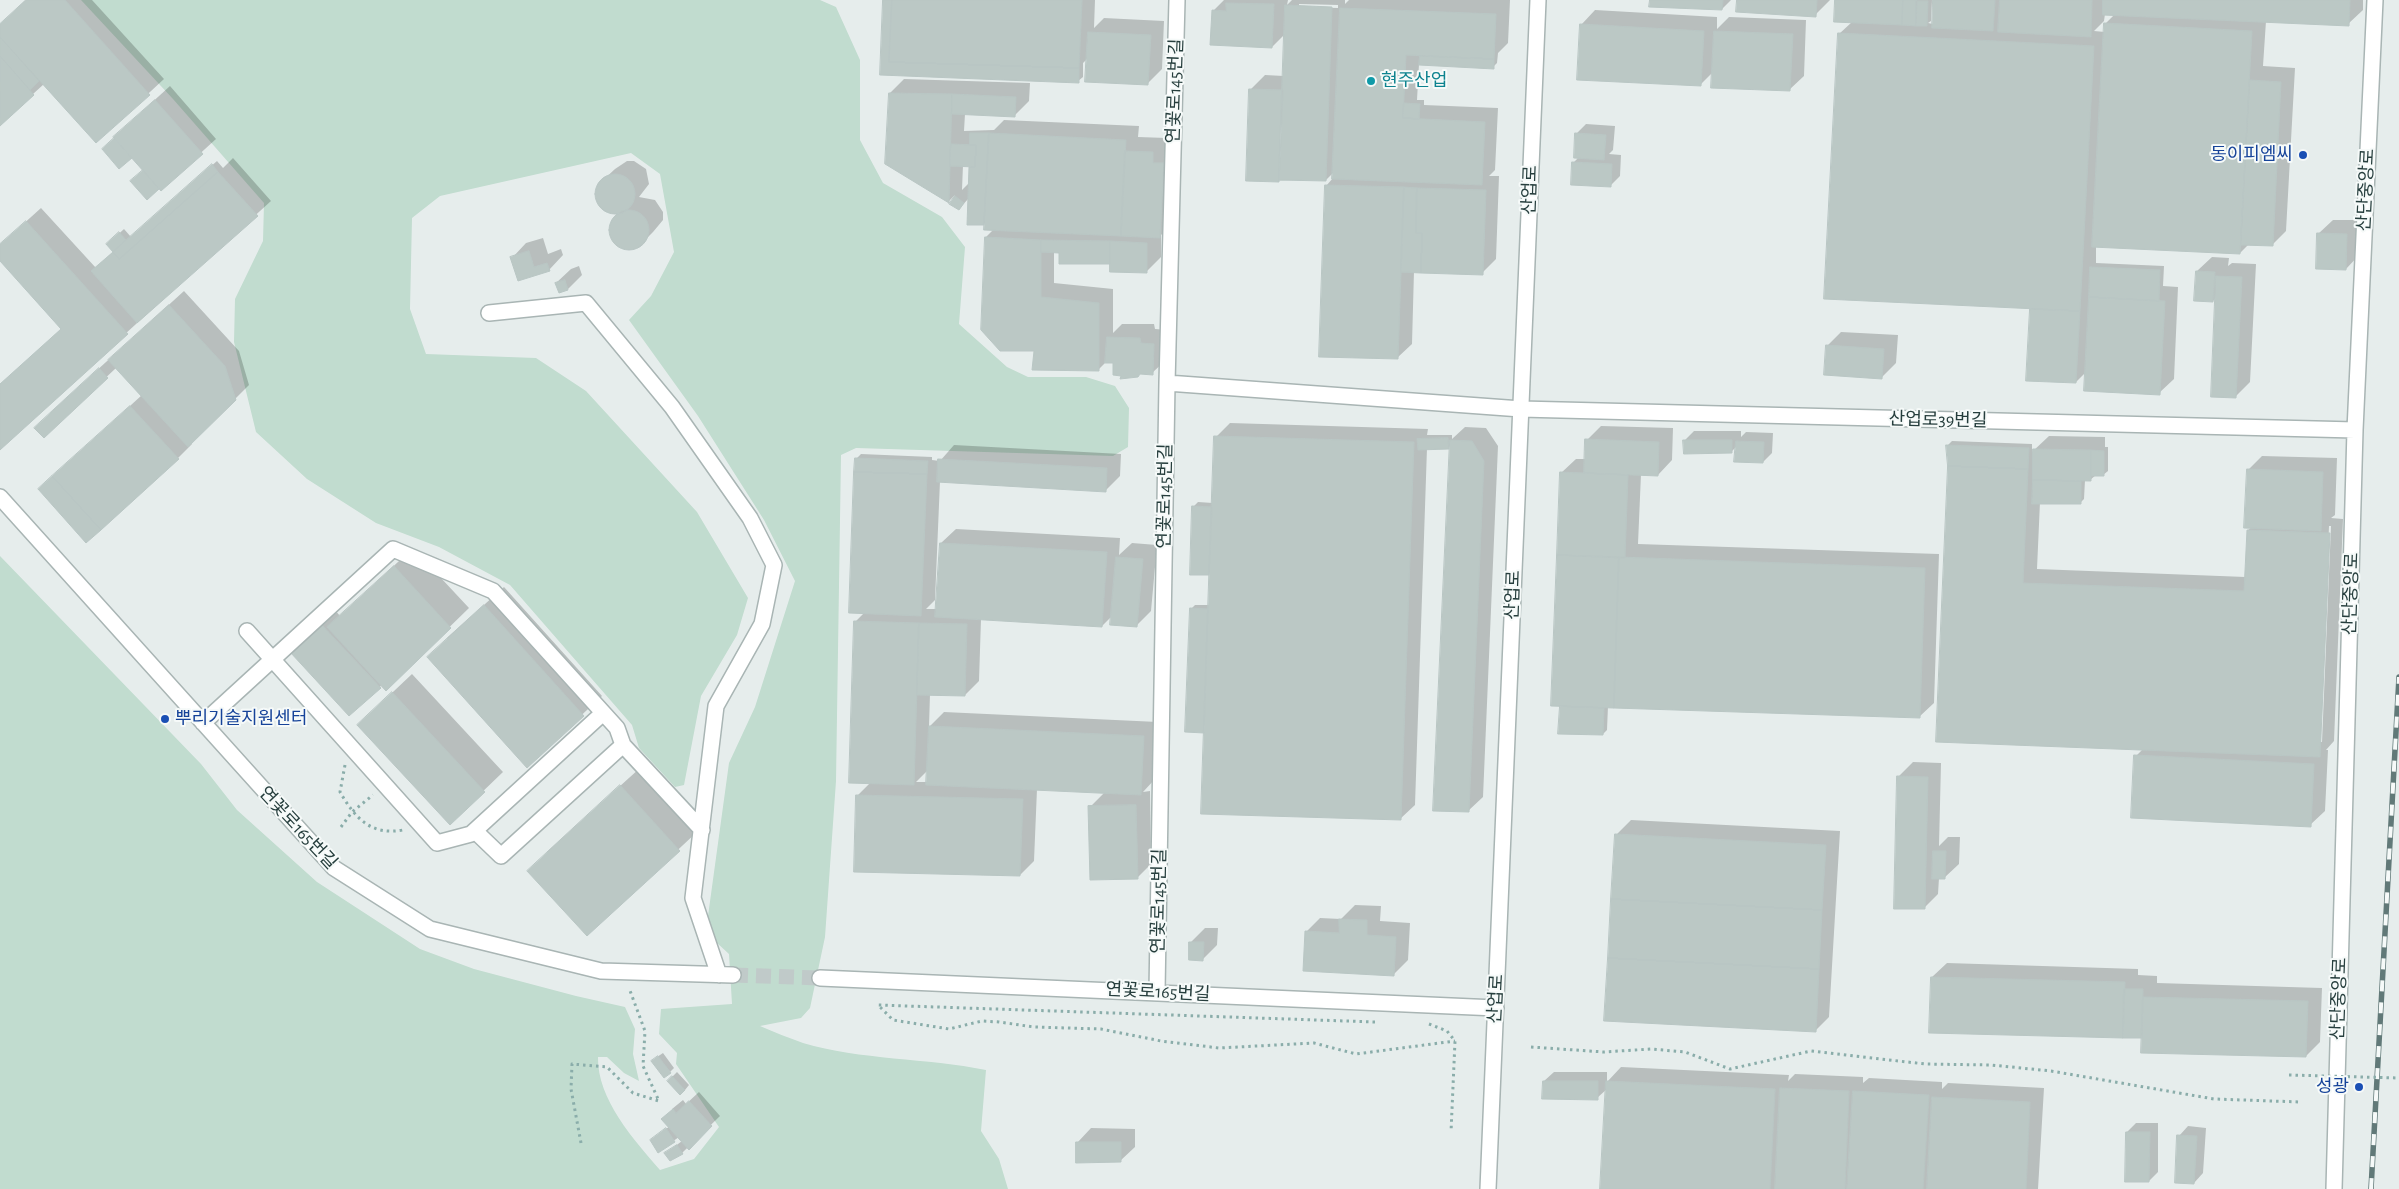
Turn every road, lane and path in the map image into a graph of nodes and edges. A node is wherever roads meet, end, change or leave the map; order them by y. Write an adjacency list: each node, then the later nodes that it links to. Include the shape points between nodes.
1 (1178, 0): 5 (street, 연꽃로145번길)
2 (1538, 0): 6 (street, 산업로)
3 (2376, 0): 7 (street, 산단중앙로)
4 (489, 313): 20 (street, via 586,303 672,407 750,518 774,565 762,624 716,706)
5 (1167, 383): 6 (street, 산업로39번길); 23 (street, 연꽃로145번길)
6 (1521, 409): 7 (street, 산업로39번길); 24 (street, 산업로)
7 (2355, 430): 35 (street, 산단중앙로)
8 (0, 497): 12 (street, 연꽃로165번길)
9 (247, 631): 10 (street)
10 (272, 658): 11 (street, via 393,549 493,591); 12 (street); 14 (street)
11 (603, 713): 13 (street, via 617,728); 19 (street)
12 (203, 723): 21 (street, 연꽃로165번길, via 334,868 430,929 601,971)
13 (623, 745): 19 (street, via 501,856); 20 (street)
14 (351, 748): 15 (street); 16 (path, via 340,792)
15 (385, 785): 16 (path); 17 (street)
16 (352, 812): 17 (path, via 370,827 392,832); 18 (path)
17 (419, 824): 19 (street, via 437,843 472,834)
18 (341, 827)
19 (475, 830)
20 (702, 830): 21 (street, 연꽃로165번길, via 693,898 726,975)
21 (622, 972): 33 (path, via 645,1031 643,1066 659,1101 633,1093 607,1067 572,1064 571,1088)
22 (820, 978): 23 (street, 연꽃로165번길)
23 (1157, 992): 24 (street, 연꽃로165번길)
24 (1496, 1008): 34 (street, 산업로)
25 (1382, 1022): 27 (path, via 878,1005 893,1020 949,1029 982,1021 1101,1029 1160,1041 1220,1048 1314,1043 1356,1054)
26 (1421, 1024): 27 (path, via 1431,1024 1447,1031)
27 (1455, 1041): 32 (path)
28 (1531, 1047): 31 (path, via 1604,1052 1652,1048 1686,1052 1730,1069 1811,1051 1924,1064 1991,1065 2051,1071 2214,1099)
29 (2289, 1075): 30 (path, bridge)
30 (2399, 1078)
31 (2300, 1102)
32 (1451, 1132)
33 (581, 1143)
34 (1488, 1189)
35 (2334, 1189)

